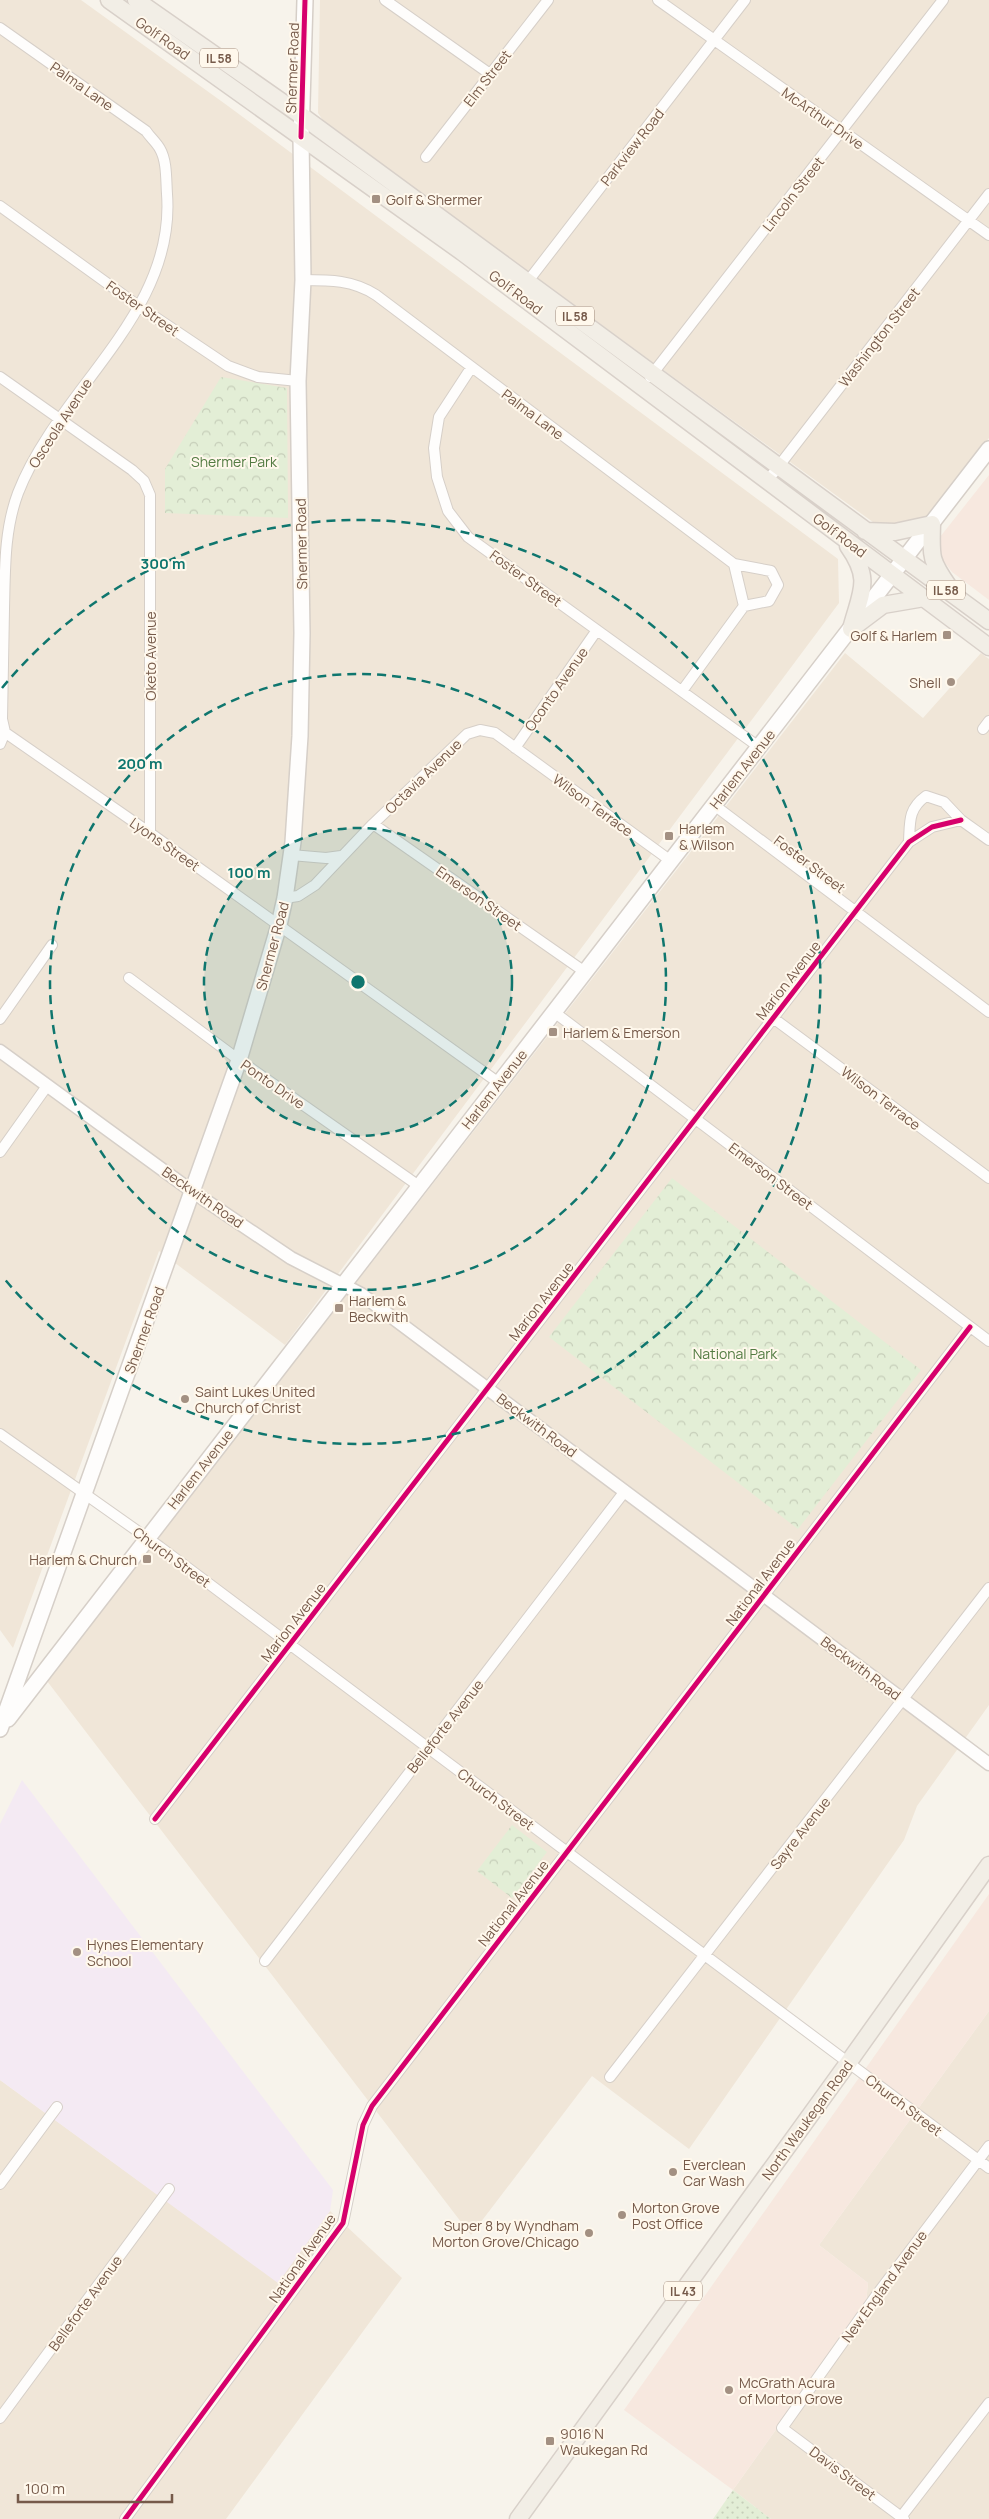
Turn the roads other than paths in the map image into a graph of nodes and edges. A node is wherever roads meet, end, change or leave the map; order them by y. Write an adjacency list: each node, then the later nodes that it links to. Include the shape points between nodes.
1 (109, 0): 14 (main road, Golf Road / IL 58)
2 (136, 0): 12 (main road, Golf Road / IL 58)
3 (306, 0): 12 (main road, Shermer Road)
4 (385, 0): 11 (street)
5 (548, 0): 11 (street, Elm Street)
6 (658, 0): 10 (street, McArthur Drive)
7 (744, 0): 10 (street, Parkview Road)
8 (943, 0): 13 (street, Lincoln Street)
9 (0, 28): 15 (street, Palma Lane, via 146,131)
10 (714, 40): 13 (street, McArthur Drive); 22 (street, Parkview Road)
11 (490, 74): 16 (street, Elm Street)
12 (302, 116): 14 (main road, Shermer Road); 22 (main road, Golf Road / IL 58)
13 (842, 131): 19 (street, McArthur Drive); 27 (street, Lincoln Street)
14 (302, 137): 21 (main road, Shermer Road); 22 (main road, Golf Road / IL 58)
15 (160, 149): 23 (street, Osceola Avenue, via 166,174 168,208 165,234 159,264)
16 (426, 157)
17 (989, 194): 19 (street, Washington Street)
18 (0, 206): 23 (street, Foster Street)
19 (969, 221): 20 (street, McArthur Drive); 30 (street, Washington Street)
20 (989, 235)
21 (303, 280): 24 (street, Palma Lane, via 348,282 363,287); 26 (main road, Shermer Road)
22 (523, 288): 27 (main road, Golf Road / IL 58)
23 (140, 307): 26 (street, Foster Street, via 228,366 258,377); 28 (street, Osceola Avenue)
24 (471, 368): 37 (street, Palma Lane); 44 (street, Foster Street, via 440,417 434,448 436,477 448,511 468,537)
25 (0, 377): 28 (street)
26 (298, 381): 57 (main road, Shermer Road, via 302,642 300,736)
27 (647, 381): 30 (main road, Golf Road / IL 58); 31 (main road, Golf Road / IL 58)
28 (60, 418): 35 (street, Osceola Avenue, via 40,449 18,494); 54 (street, Oketo Avenue, via 132,470 144,481 150,495)
29 (989, 449): 32 (main road, Harlem Avenue)
30 (779, 467): 31 (street, Washington Street); 33 (main road, Golf Road / IL 58)
31 (768, 480): 34 (main road, Golf Road / IL 58)
32 (932, 524): 33 (main road, via 895,532); 36 (main road, Harlem Avenue); 40 (main road, via 934,565)
33 (866, 531): 36 (main road, Golf Road / IL 58)
34 (839, 534): 38 (main road, Golf Road / IL 58); 43 (main road, via 860,564 864,584)
35 (2, 554): 47 (street, Osceola Avenue)
36 (904, 559): 38 (main road, Harlem Avenue); 40 (main road, Golf Road / IL 58)
37 (734, 564): 41 (street); 41 (street, via 771,571 778,585 768,600)
38 (893, 574): 39 (main road, Golf Road / IL 58); 43 (main road, Harlem Avenue)
39 (924, 598): 43 (main road, via 883,605); 45 (main road, Golf Road / IL 58)
40 (957, 598): 42 (main road, Golf Road / IL 58)
41 (744, 606): 46 (street)
42 (989, 621)
43 (851, 629): 49 (main road, Harlem Avenue)
44 (597, 630): 46 (street, Foster Street); 50 (street, Oconto Avenue)
45 (989, 647)
46 (682, 692): 49 (street, Foster Street)
47 (2, 730): 48 (street, Osceola Avenue); 54 (street, Lyons Street)
48 (0, 744)
49 (759, 747): 51 (main road, Harlem Avenue)
50 (515, 748): 53 (street, Octavia Avenue, via 495,733 480,730 467,734); 59 (street, Wilson Terrace)
51 (714, 805): 59 (main road, Harlem Avenue); 61 (street, Foster Street)
52 (961, 820): 55 (street); 56 (street, Marion Avenue, via 932,827); 56 (street, via 944,802 926,796 915,803)
53 (374, 824): 58 (street, Octavia Avenue); 64 (street, Emerson Street)
54 (150, 833): 62 (street, Lyons Street)
55 (989, 840)
56 (909, 842): 61 (street, Marion Avenue)
57 (291, 855): 58 (street); 60 (main road, Shermer Road)
58 (341, 856): 60 (street, Octavia Avenue, via 315,885 298,896)
59 (670, 861): 64 (main road, Harlem Avenue)
60 (285, 898): 62 (main road, Shermer Road)
61 (855, 912): 67 (street, Foster Street); 68 (street, Marion Avenue)
62 (279, 926): 71 (main road, Shermer Road); 72 (street, Lyons Street)
63 (52, 945): 69 (street)
64 (585, 972): 66 (main road, Harlem Avenue)
65 (129, 978): 71 (street, Ponto Drive)
66 (554, 1012): 72 (main road, Harlem Avenue); 74 (street, Emerson Street)
67 (989, 1012)
68 (773, 1018): 74 (street, Marion Avenue); 76 (street, Wilson Terrace)
69 (0, 1019)
70 (0, 1051): 73 (street, Beckwith Road)
71 (238, 1060): 77 (street, Ponto Drive); 78 (main road, Shermer Road)
72 (499, 1083): 77 (main road, Harlem Avenue)
73 (47, 1086): 75 (street); 78 (street, Beckwith Road)
74 (695, 1119): 80 (street, Emerson Street); 82 (street, Marion Avenue)
75 (0, 1152)
76 (989, 1178)
77 (419, 1186): 79 (main road, Harlem Avenue)
78 (193, 1192): 79 (street, Beckwith Road, via 291,1258); 85 (main road, Shermer Road)
79 (343, 1284): 82 (street, Beckwith Road); 86 (main road, Harlem Avenue)
80 (970, 1326): 81 (street, Emerson Street); 88 (street, National Avenue)
81 (989, 1341)
82 (488, 1388): 84 (street, Beckwith Road); 89 (street, Marion Avenue)
83 (0, 1434): 85 (street, Church Street)
84 (625, 1491): 88 (street, Beckwith Road); 92 (street, Belleforte Avenue)
85 (85, 1494): 86 (street, Church Street); 91 (main road, Shermer Road)
86 (147, 1538): 89 (street, Church Street); 91 (main road, Harlem Avenue)
87 (989, 1588): 90 (street, Sayre Avenue)
88 (764, 1595): 90 (street, Beckwith Road); 95 (street, National Avenue)
89 (290, 1645): 92 (street, Church Street); 94 (street, Marion Avenue)
90 (903, 1699): 93 (street, Beckwith Road); 97 (street, Sayre Avenue)
91 (0, 1730)
92 (428, 1748): 95 (street, Church Street); 98 (street, Belleforte Avenue)
93 (989, 1764)
94 (155, 1819)
95 (567, 1852): 97 (street, Church Street); 111 (street, National Avenue, via 372,2106 362,2125 343,2223)
96 (989, 1865): 99 (main road, North Waukegan Road / IL 43)
97 (704, 1955): 99 (street, Church Street); 100 (street, Sayre Avenue)
98 (265, 1961)
99 (848, 2063): 103 (street, Church Street); 112 (main road, North Waukegan Road / IL 43)
100 (610, 2077)
101 (58, 2107): 105 (street)
102 (989, 2146): 103 (street, New England Avenue)
103 (978, 2160): 104 (street, Church Street); 109 (street, New England Avenue)
104 (989, 2168)
105 (0, 2184)
106 (169, 2189): 108 (street, Belleforte Avenue)
107 (989, 2403): 110 (street)
108 (0, 2418)
109 (782, 2428): 110 (street, Davis Street)
110 (903, 2518)
111 (125, 2519)
112 (518, 2519)

